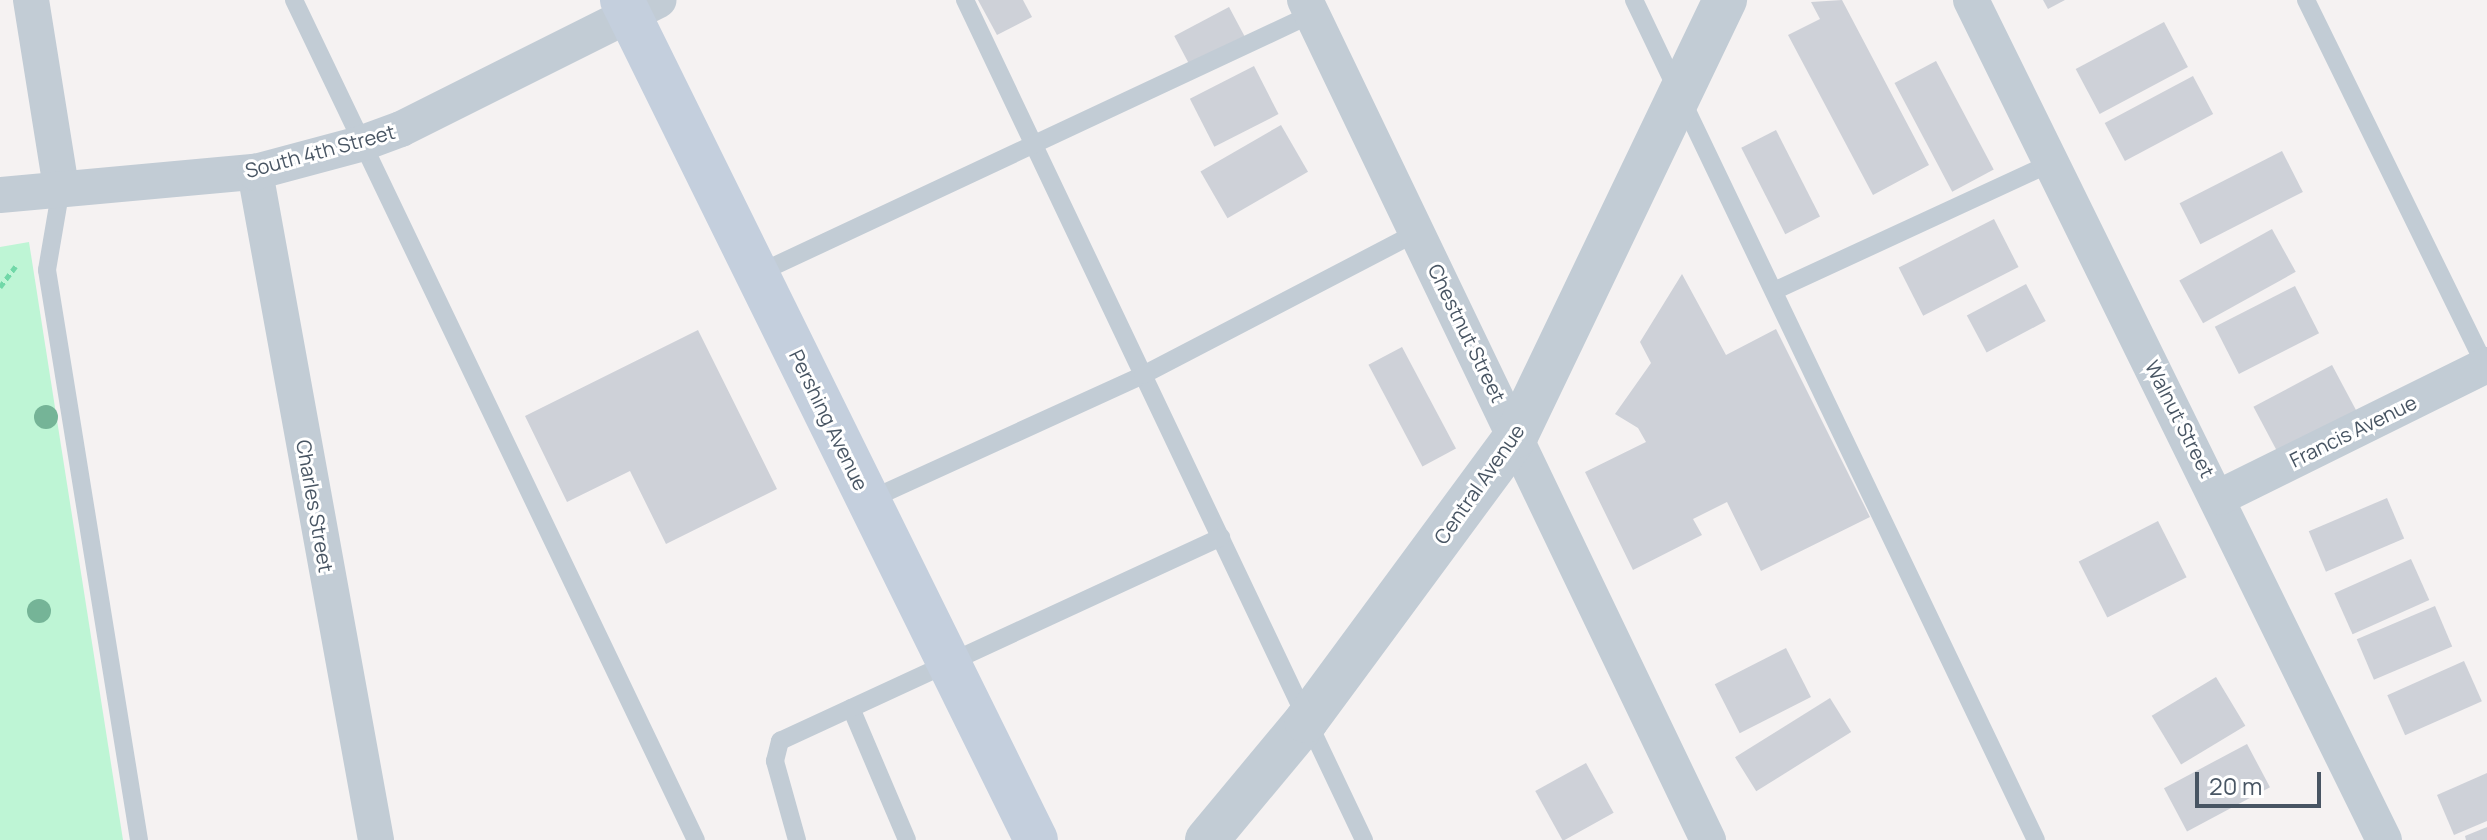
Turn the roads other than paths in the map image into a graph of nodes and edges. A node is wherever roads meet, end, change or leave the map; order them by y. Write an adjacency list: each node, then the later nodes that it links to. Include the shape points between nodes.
1 (31, 0): 15 (street)
2 (294, 0): 11 (lane)
3 (965, 0): 12 (lane)
4 (1634, 0): 10 (lane)
5 (1725, 0): 10 (street, Central Avenue)
6 (1971, 0): 13 (street, Walnut Street)
7 (2306, 0): 20 (lane)
8 (636, 5): 11 (street, South 4th Street, via 401,129); 18 (main road, Pershing Avenue)
9 (1309, 7): 12 (lane); 17 (street, Chestnut Street)
10 (1679, 93): 19 (lane); 22 (street, Central Avenue)
11 (363, 143): 14 (street, South 4th Street); 31 (lane)
12 (1035, 148): 18 (lane); 21 (lane)
13 (2051, 163): 19 (lane); 23 (street, Walnut Street)
14 (255, 172): 15 (street, South 4th Street); 30 (street, Charles Street)
15 (61, 188): 16 (street, South 4th Street); 29 (lane, via 47,270)
16 (0, 195)
17 (1418, 232): 21 (lane); 22 (street, Chestnut Street)
18 (757, 274): 24 (main road, Pershing Avenue)
19 (1774, 291): 38 (lane)
20 (2486, 367): 23 (street, Francis Avenue)
21 (1143, 375): 24 (lane); 25 (lane)
22 (1516, 436): 28 (street, Central Avenue); 37 (street, Chestnut Street)
23 (2220, 497): 39 (street, Walnut Street)
24 (869, 500): 26 (main road, Pershing Avenue)
25 (1221, 537): 26 (lane); 28 (lane)
26 (948, 663): 27 (lane); 34 (main road, Pershing Avenue)
27 (851, 708): 32 (lane, via 780,741 775,761); 33 (lane)
28 (1306, 721): 35 (street, Central Avenue); 36 (lane)
29 (139, 840)
30 (376, 840)
31 (696, 840)
32 (797, 840)
33 (907, 840)
34 (1036, 840)
35 (1207, 840)
36 (1364, 840)
37 (1708, 840)
38 (2036, 840)
39 (2384, 840)

